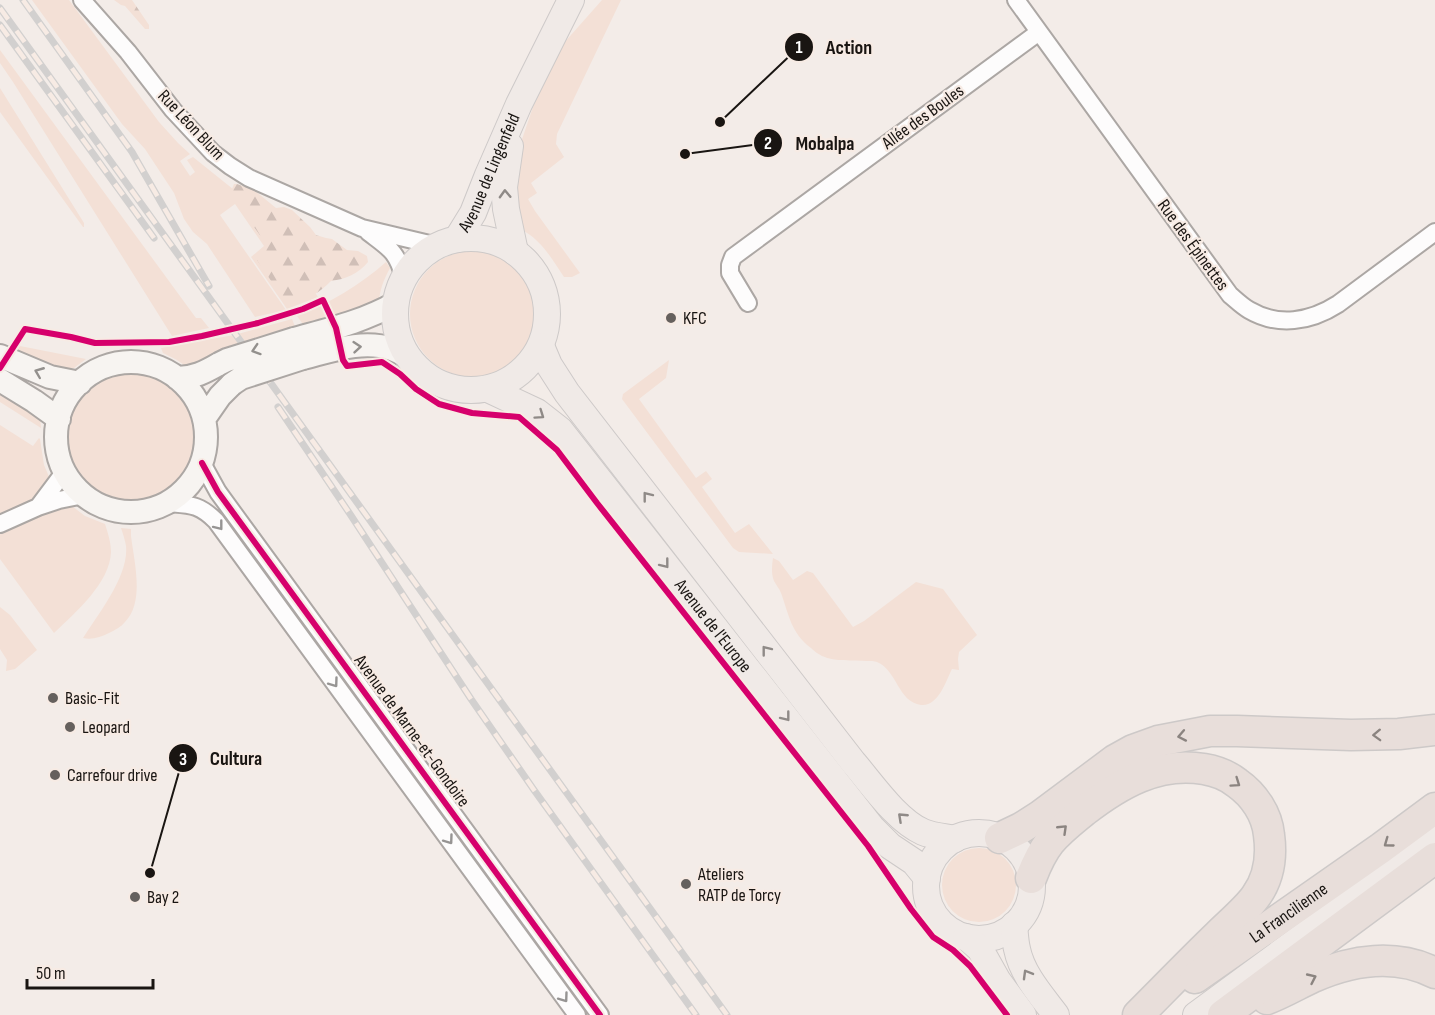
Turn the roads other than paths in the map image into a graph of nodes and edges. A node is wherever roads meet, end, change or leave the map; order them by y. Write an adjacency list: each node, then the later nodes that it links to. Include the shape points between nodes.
1 (82, 0): 6 (street, Rue Léon Blum, via 213,153 249,178)
2 (571, 0): 5 (main road, Avenue de Lingenfeld)
3 (1016, 0): 4 (street, Rue des Épinettes)
4 (1039, 32): 7 (street, Rue des Épinettes, via 1230,295 1257,314 1298,320 1330,309); 12 (street, Allée des Boules, via 733,257 730,273)
5 (519, 104): 8 (main road, Avenue de Lingenfeld, via 473,213); 9 (main road, Avenue de Lingenfeld, one-way to 5, via 504,187)
6 (362, 228): 8 (street, Rue Léon Blum); 10 (street, Rue Léon Blum, via 392,251)
7 (1435, 232)
8 (447, 243): 9 (main road, via 472,238 502,244); 10 (main road, via 418,260)
9 (515, 252): 13 (main road, via 532,268 543,289 548,312)
10 (404, 278): 11 (main road)
11 (396, 303): 14 (street); 16 (main road, via 398,332)
12 (748, 303)
13 (541, 346): 20 (main road, via 519,373); 32 (main road, Avenue de l'Europe, one-way to 13, via 911,826 853,762 567,393)
14 (298, 349): 16 (street, one-way to 16, via 377,345); 17 (street, one-way to 17, bridge, via 227,360 203,373); 22 (street, bridge, via 232,384)
15 (0, 356): 19 (street, one-way to 15, via 50,377)
16 (409, 358): 20 (main road, via 444,385 458,389)
17 (177, 378): 19 (street, via 143,363 127,363 107,366); 22 (street, via 194,396)
18 (0, 380): 21 (street)
19 (80, 383): 21 (street, via 67,399)
20 (488, 388): 35 (main road, Avenue de l'Europe, one-way to 35, via 537,412 560,430 872,828 914,862)
21 (59, 419): 24 (street, via 57,448)
22 (204, 419): 23 (street, via 206,442)
23 (202, 463): 26 (street, via 189,486); 42 (street, Avenue de Marne-et-Gondoire, via 218,492)
24 (65, 471): 25 (street); 27 (street)
25 (84, 495): 26 (street, via 99,505 124,512 149,510); 27 (street)
26 (168, 503): 41 (street, Avenue de Marne-et-Gondoire, one-way to 41, via 196,506 216,521)
27 (38, 507): 28 (street)
28 (0, 524)
29 (1435, 730): 31 (highway, one-way to 31, via 1351,735 1210,731 1158,741 1115,760 1040,816)
30 (1435, 808): 45 (highway, La Francilienne, one-way to 45)
31 (1000, 838): 32 (main road, Avenue de l'Europe, via 973,833); 36 (main road, via 1021,854)
32 (955, 839): 35 (main road, via 936,855)
33 (1435, 839): 46 (main road)
34 (1435, 858): 40 (highway)
35 (927, 878): 38 (main road, via 927,894 939,921)
36 (1031, 878): 37 (main road, via 1030,898); 45 (highway, one-way to 45, via 1050,842 1066,825 1133,779 1173,767 1198,768 1231,778 1247,790 1269,828 1269,870 1256,896)
37 (1014, 925): 38 (main road, via 992,937); 44 (main road, one-way to 37, via 1022,965)
38 (966, 937): 43 (main road, via 980,949)
39 (1435, 973): 40 (highway, one-way to 39, via 1265,1000 1312,977 1354,963 1392,961)
40 (1230, 1010)
41 (577, 1015)
42 (600, 1015)
43 (1023, 1015)
44 (1056, 1015)
45 (1140, 1015)
46 (1196, 1015)

